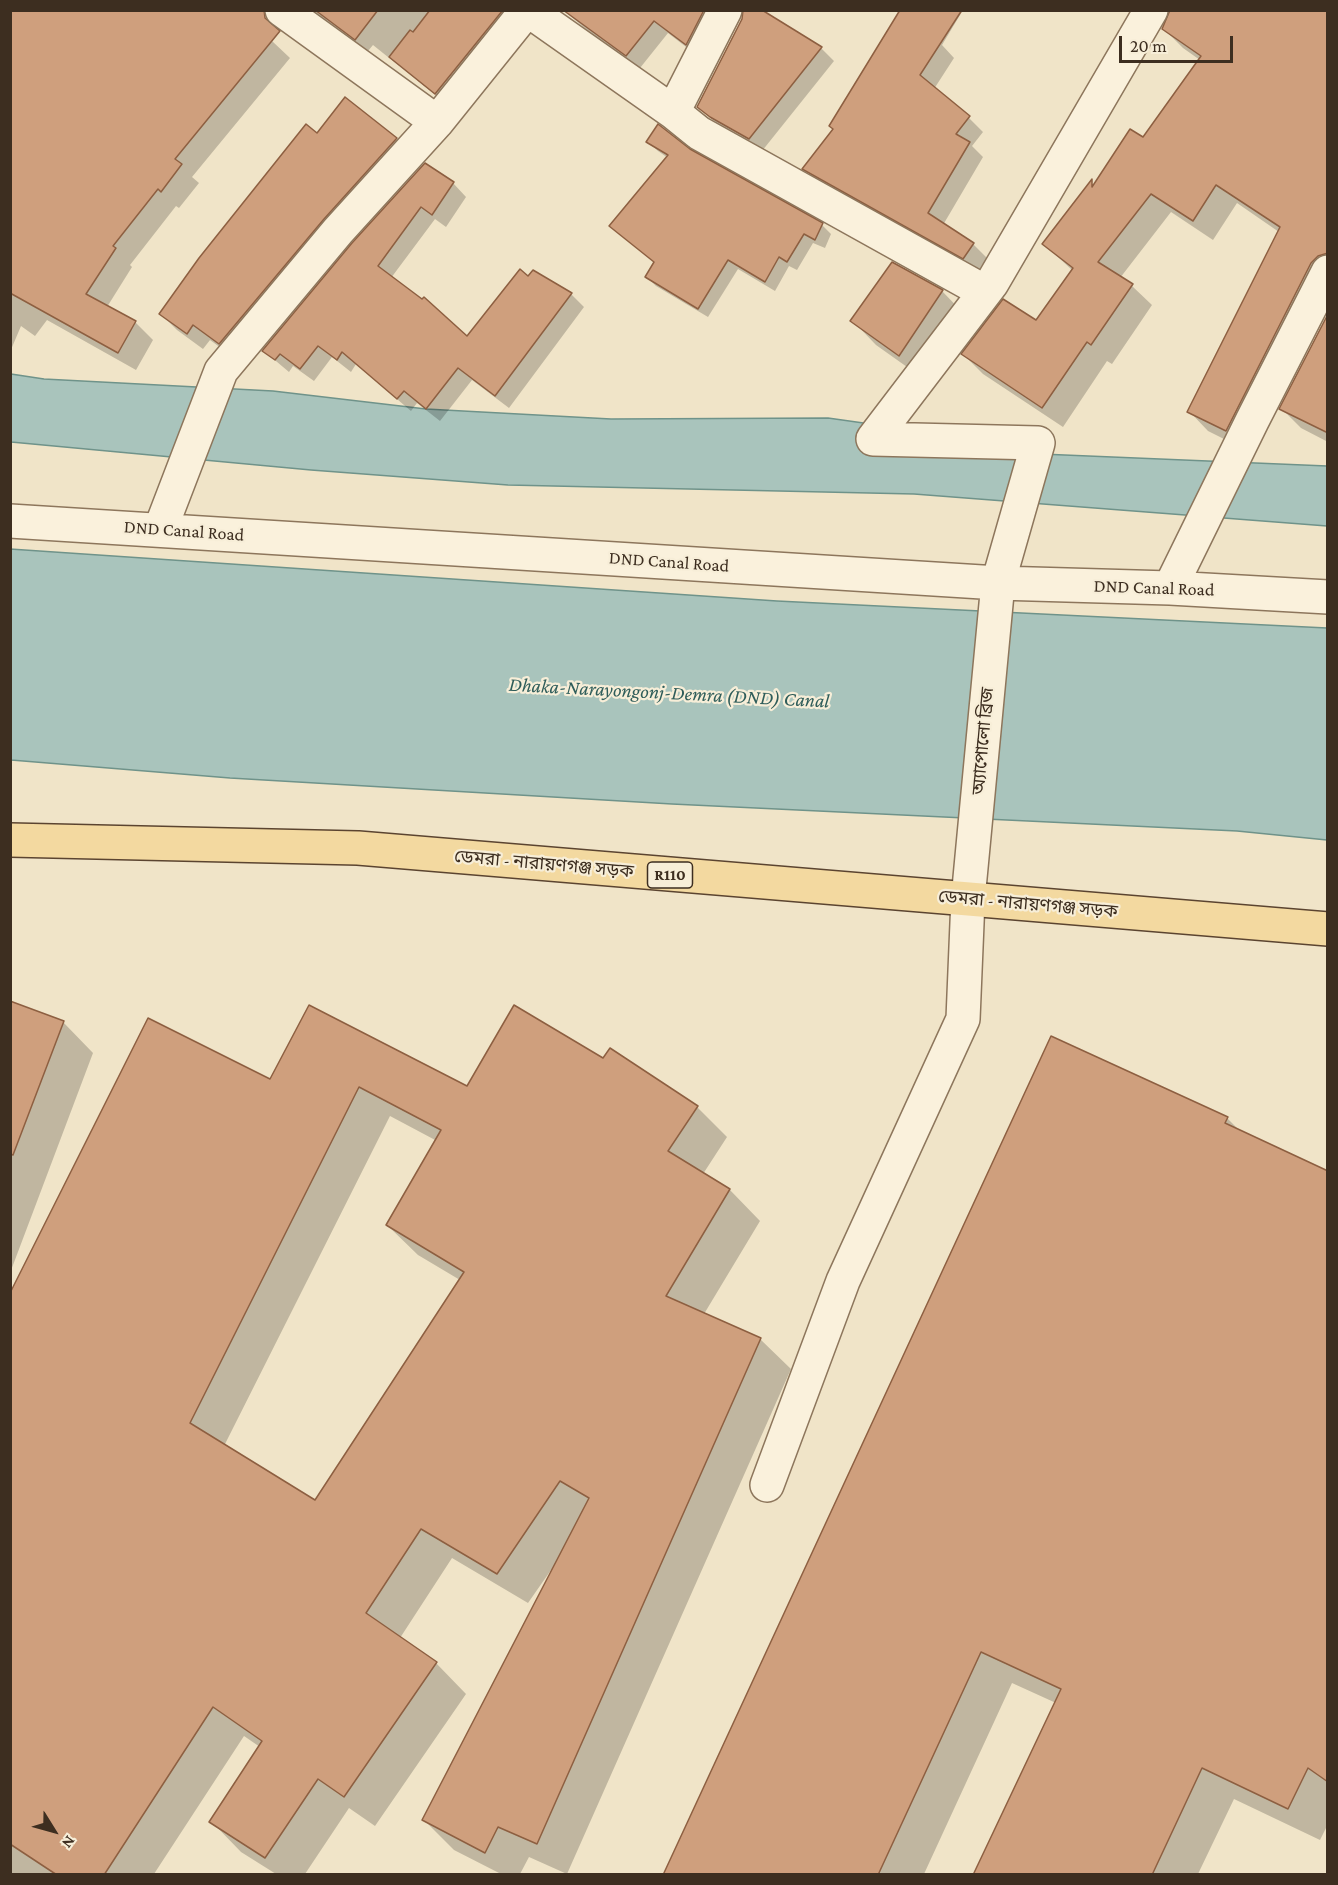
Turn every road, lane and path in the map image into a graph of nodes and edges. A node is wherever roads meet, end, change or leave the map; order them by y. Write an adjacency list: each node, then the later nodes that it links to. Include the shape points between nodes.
1 (282, 10): 6 (street)
2 (528, 10): 5 (street); 6 (street)
3 (725, 10): 5 (street)
4 (1151, 10): 8 (street)
5 (673, 112): 8 (street, via 699,133)
6 (437, 122): 10 (street, via 338,231 221,371)
7 (1328, 272): 12 (street)
8 (985, 292): 11 (street, অ্যাপোলো ব্রিজ, via 873,439 1038,443)
9 (10, 521): 10 (street, DND Canal Road)
10 (160, 530): 11 (street, DND Canal Road)
11 (999, 583): 12 (street, DND Canal Road); 15 (street, অ্যাপোলো ব্রিজ)
12 (1170, 588): 13 (street, DND Canal Road)
13 (1328, 597)
14 (10, 840): 15 (main road, ডেমরা - নারায়ণগঞ্জ সড়ক / R110, via 358,849)
15 (968, 899): 16 (main road, ডেমরা - নারায়ণগঞ্জ সড়ক / R110); 17 (street, অ্যাপোলো ব্রিজ, via 963,1019 843,1281)
16 (1328, 929)
17 (767, 1485)

